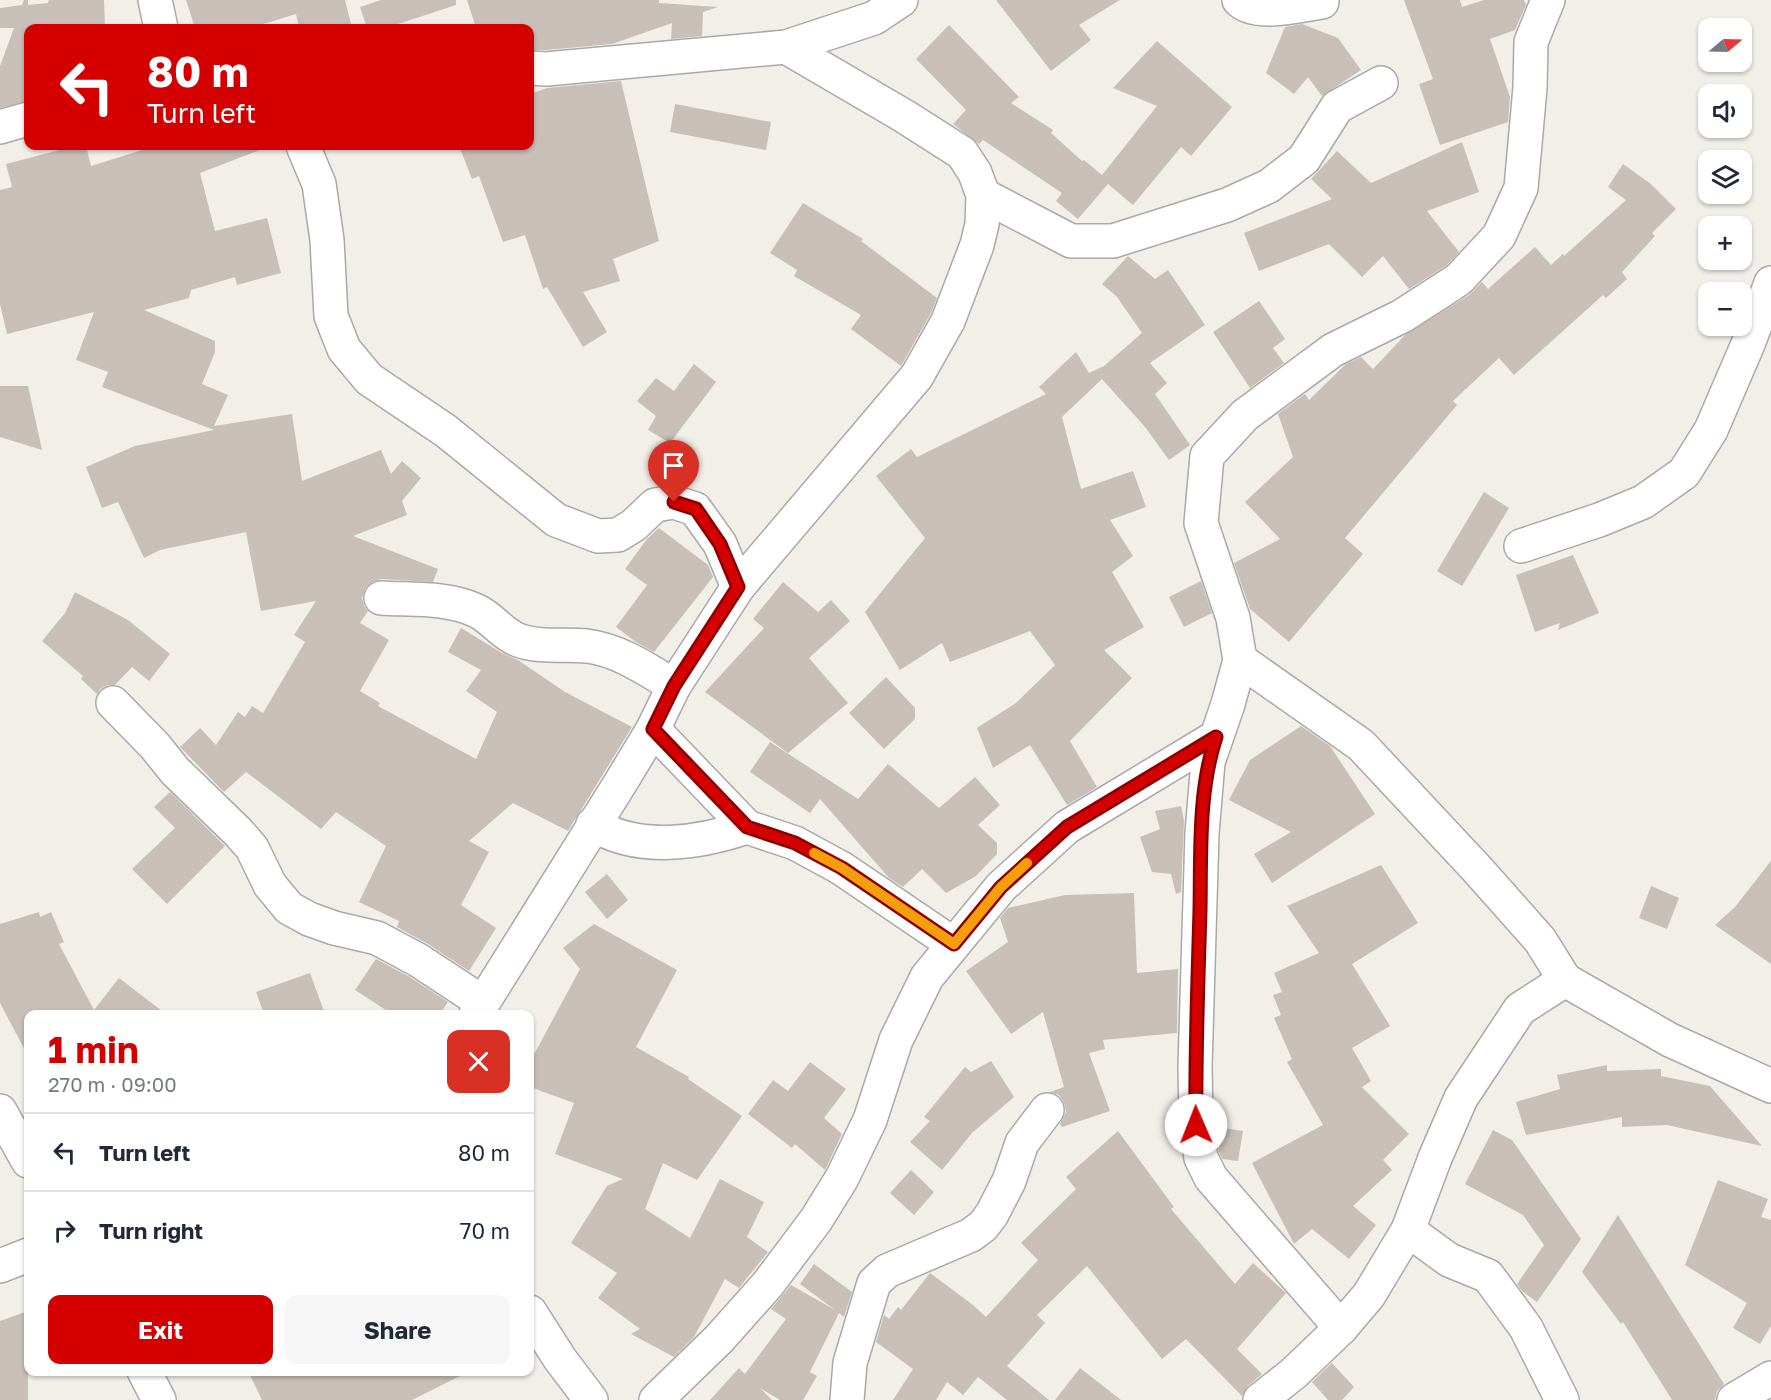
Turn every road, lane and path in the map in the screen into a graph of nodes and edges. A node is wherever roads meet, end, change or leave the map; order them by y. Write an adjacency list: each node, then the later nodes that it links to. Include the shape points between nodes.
1 (155, 0): 6 (street)
2 (901, 0): 7 (street, via 874,18)
3 (1239, 0): 5 (street, via 1255,8 1277,9)
4 (1548, 0): 18 (street, via 1531,42 1521,188 1499,236 1459,279 1402,316 1333,350 1245,415 1207,456 1201,523 1233,618)
5 (1322, 2)
6 (160, 24)
7 (786, 47): 8 (street); 13 (street, via 962,153)
8 (534, 68)
9 (1381, 82): 13 (street, via 1337,107 1304,159 1269,186 1227,205 1113,241 1071,241)
10 (24, 120): 11 (street)
11 (0, 127)
12 (305, 150): 16 (street, via 318,184 326,229 331,316 344,349 369,379 446,431 556,520 598,537 618,535 655,505 674,502 696,509 720,544)
13 (983, 195): 16 (street, via 977,245 948,321 917,376)
14 (1771, 283): 15 (street, via 1711,430 1683,473 1643,502)
15 (1521, 546)
16 (738, 587): 19 (street)
17 (381, 598): 19 (street, via 465,606 518,640 589,646 640,665)
18 (1240, 660): 22 (street); 26 (street, via 1361,745 1532,931)
19 (674, 686): 21 (street)
20 (113, 703): 27 (street, via 252,848 270,885 289,908 334,928 377,938 418,960)
21 (653, 729): 23 (street); 24 (street)
22 (1216, 737): 25 (street, via 1067,827 1001,887); 36 (street, via 1208,762 1202,833 1195,1067 1200,1158 1211,1178)
23 (593, 824): 24 (street, via 607,833 658,842 686,842); 27 (street)
24 (747, 827): 25 (street, via 795,843 842,868)
25 (954, 944): 41 (street, via 927,977 896,1040 870,1120 816,1220 768,1284)
26 (1565, 980): 28 (street, via 1670,1040); 32 (street, via 1520,1009 1467,1089 1434,1158)
27 (479, 1008)
28 (1771, 1086)
29 (1047, 1110): 42 (street, via 1022,1143 1009,1181 983,1226 971,1235 887,1271 874,1283 850,1363)
30 (0, 1111): 31 (street)
31 (24, 1154)
32 (1408, 1230): 36 (street, via 1369,1295); 44 (street, via 1449,1260 1488,1276 1526,1328)
33 (24, 1257): 34 (street)
34 (0, 1266)
35 (534, 1317): 40 (street)
36 (1341, 1328): 43 (street)
37 (147, 1376): 39 (street)
38 (1771, 1378): 45 (street)
39 (159, 1400)
40 (591, 1400)
41 (656, 1400)
42 (847, 1400)
43 (1260, 1400)
44 (1562, 1400)
45 (1734, 1400)

